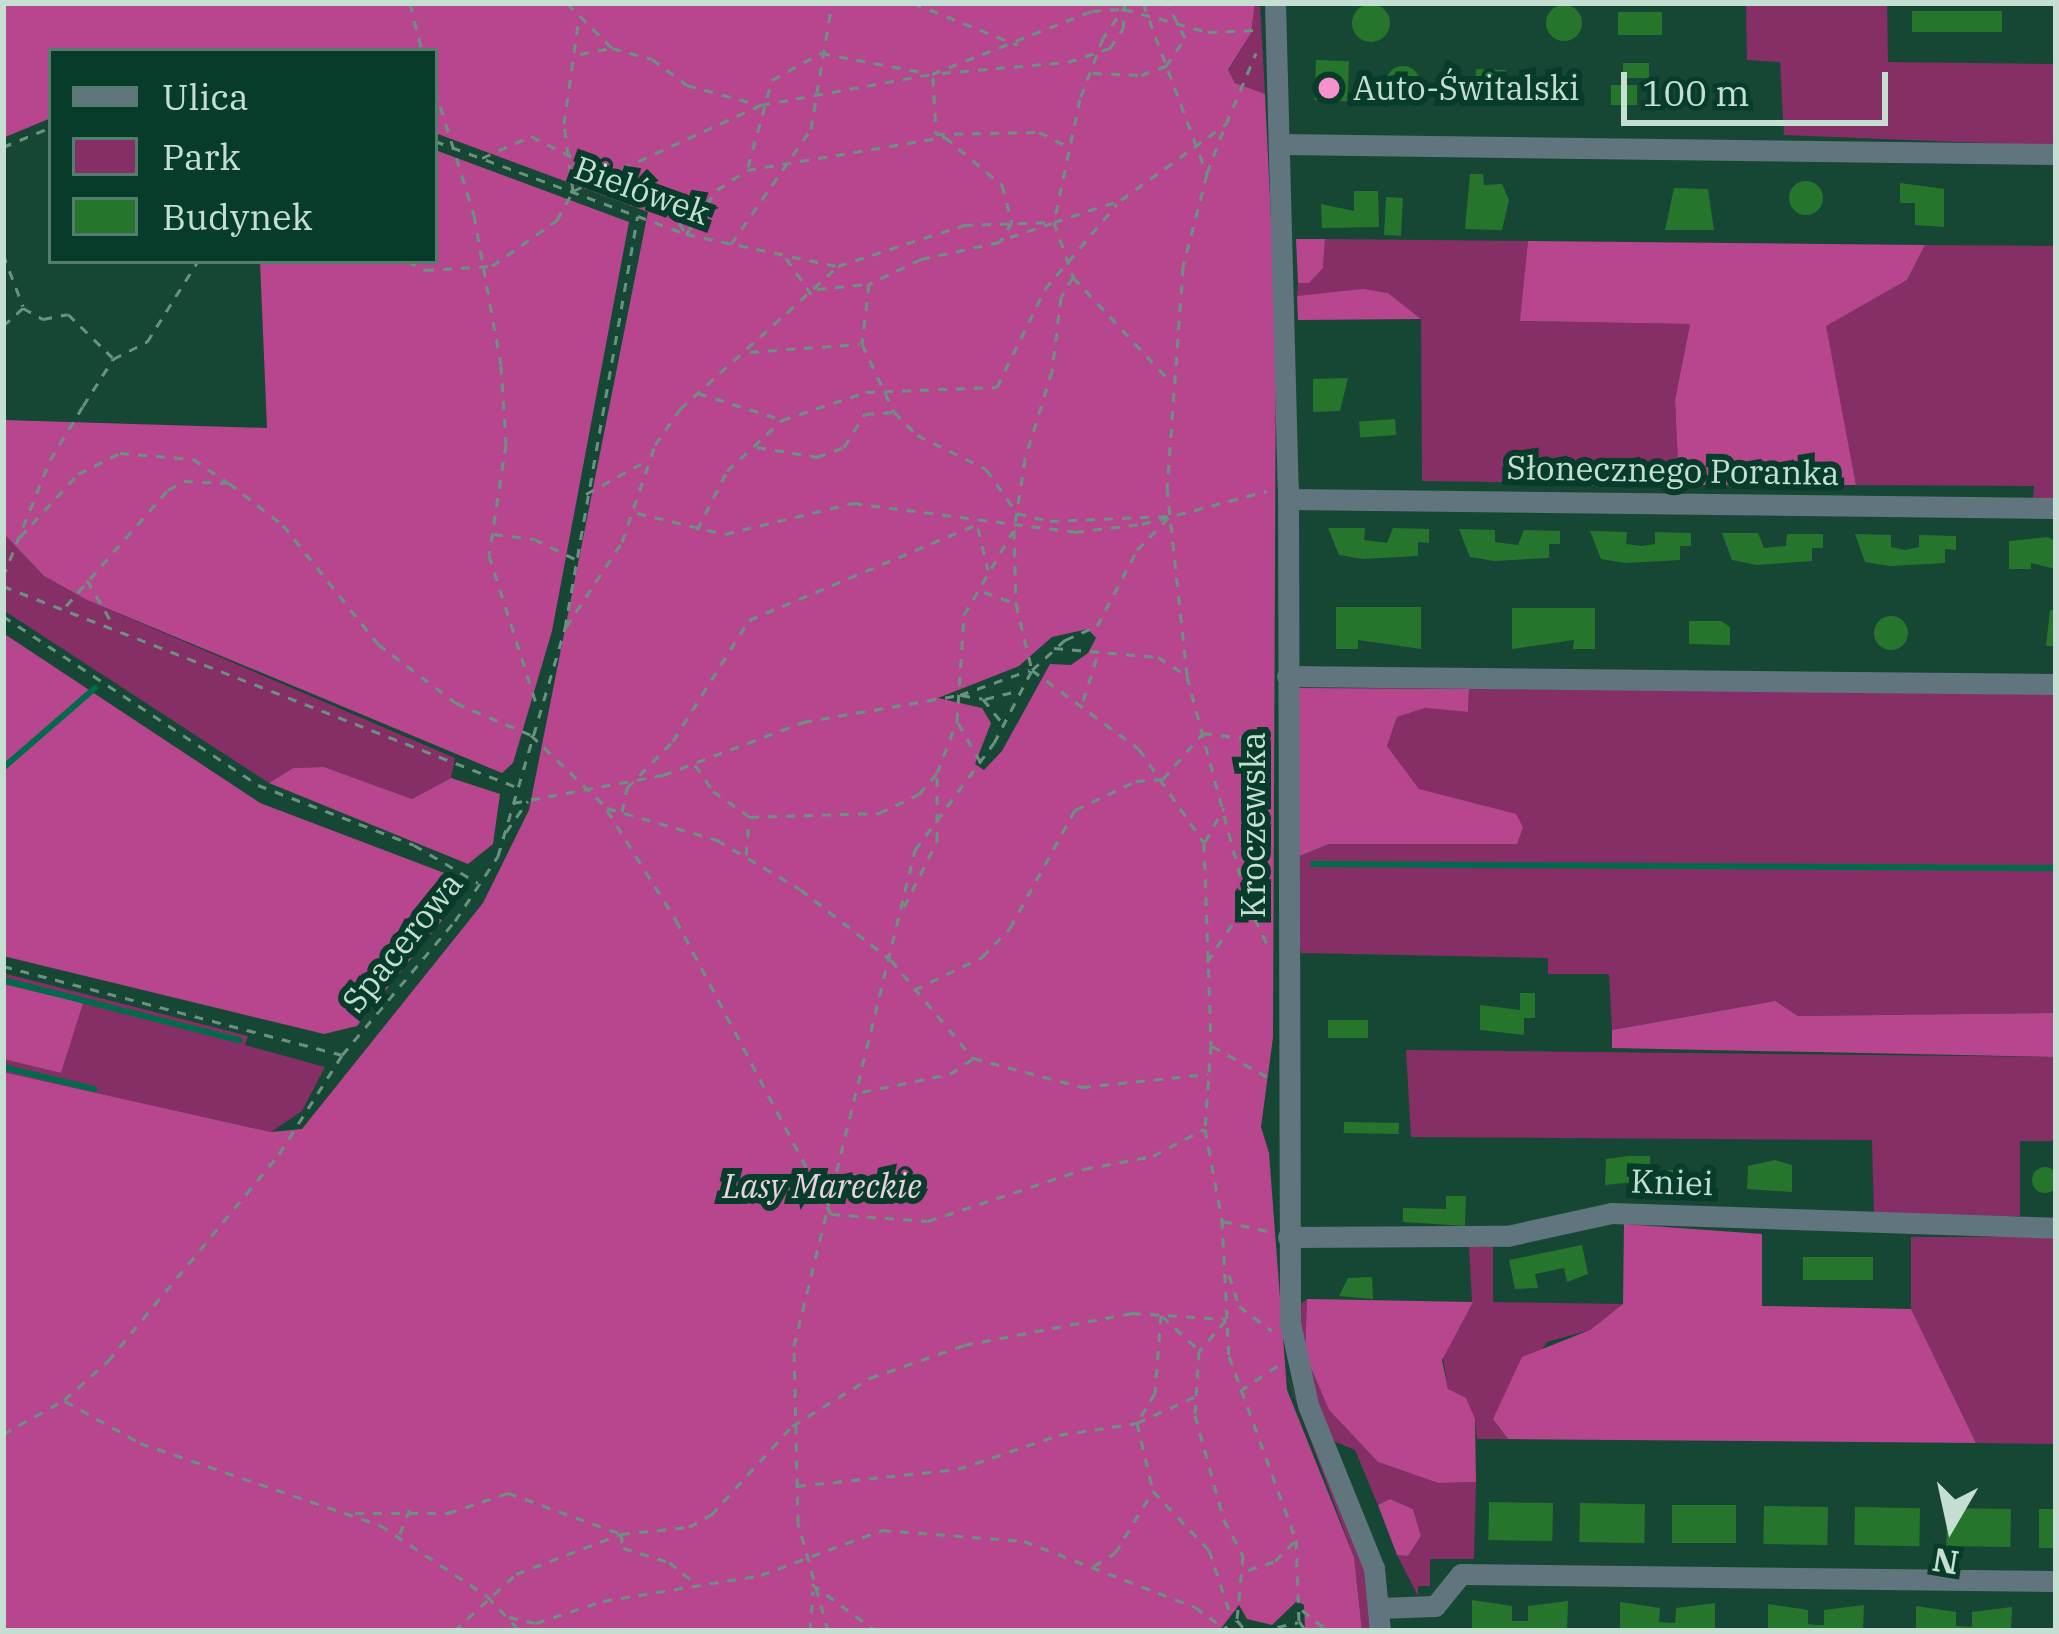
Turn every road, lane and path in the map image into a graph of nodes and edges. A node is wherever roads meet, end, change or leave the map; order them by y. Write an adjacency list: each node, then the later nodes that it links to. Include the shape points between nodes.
1 (410, 3): 14 (path)
2 (568, 3): 9 (path)
3 (832, 3): 18 (path)
4 (914, 3): 13 (path)
5 (1143, 3): 10 (path)
6 (1167, 3): 11 (path)
7 (1275, 3): 12 (street, Kroczewska)
8 (1126, 5): 10 (path); 13 (path, via 1092,11); 16 (path); 16 (path, via 1117,41)
9 (578, 16): 15 (path); 17 (path)
10 (1148, 19): 11 (path); 19 (path)
11 (1177, 26): 12 (path); 19 (path, via 1185,38)
12 (1276, 29): 25 (path); 29 (street, Kroczewska)
13 (1020, 46): 21 (path)
14 (421, 48)
15 (612, 48): 17 (path); 24 (path, via 652,59 688,85)
16 (1098, 52): 20 (path); 21 (path)
17 (580, 53): 34 (path)
18 (821, 53): 21 (path); 22 (path); 24 (path, via 772,80)
19 (1166, 66): 20 (path, via 1141,75); 32 (path)
20 (1091, 73): 30 (path)
21 (932, 74): 22 (path); 27 (path)
22 (822, 94): 24 (path); 37 (path)
23 (438, 98): 33 (path)
24 (761, 105): 38 (path); 40 (path)
25 (1226, 124): 32 (path); 39 (path)
26 (48, 128): 31 (path)
27 (936, 134): 30 (path, via 1039,131); 37 (path, via 867,145 838,160); 44 (path, via 1002,185)
28 (438, 142): 33 (path, Bielówek)
29 (1282, 144): 35 (street); 73 (street, Kroczewska)
30 (1066, 146): 45 (path)
31 (3, 147)
32 (1200, 148): 39 (path); 42 (path)
33 (456, 149): 36 (path, Bielówek); 55 (path)
34 (565, 150): 36 (path, via 531,136); 40 (path); 41 (path)
35 (2056, 154)
36 (482, 158): 41 (path, Bielówek)
37 (793, 163): 38 (path); 48 (path)
38 (747, 170): 46 (path, via 717,190)
39 (1207, 174): 65 (path, via 1183,267)
40 (609, 176): 41 (path); 46 (path, via 651,177)
41 (573, 191): 43 (path, Bielówek); 55 (path, via 542,236)
42 (1121, 200): 45 (path); 51 (path)
43 (638, 216): 46 (path, Bielówek); 74 (path, Spacerowa)
44 (1012, 222): 45 (path); 47 (path); 54 (path, via 923,235)
45 (1054, 222): 47 (path); 51 (path)
46 (686, 234): 48 (path, Bielówek)
47 (1008, 237): 57 (path, via 921,259)
48 (730, 246): 50 (path, Bielówek)
49 (3, 254): 60 (path)
50 (785, 257): 54 (path, Bielówek); 59 (path)
51 (1064, 262): 56 (path); 67 (path, via 997,387)
52 (196, 264): 64 (path, via 148,342)
53 (413, 264): 55 (path)
54 (838, 266): 58 (path)
55 (481, 267): 82 (path, via 506,444)
56 (1073, 278): 65 (path); 77 (path, via 1061,297)
57 (869, 284): 58 (path); 62 (path)
58 (817, 289): 59 (path)
59 (811, 294): 63 (path)
60 (23, 308): 61 (path); 64 (path, via 43,319 68,314)
61 (3, 326)
62 (862, 344): 63 (path); 67 (path)
63 (747, 352): 66 (path)
64 (113, 358): 83 (path, via 50,460)
65 (1172, 383): 78 (path)
66 (696, 392): 69 (path); 71 (path)
67 (881, 392): 68 (path); 69 (path)
68 (894, 412): 70 (path, via 865,414 844,447 817,457); 77 (path, via 917,435 986,470)
69 (782, 420): 70 (path)
70 (753, 446): 81 (path, via 727,471)
71 (650, 459): 74 (path); 76 (path)
72 (229, 483): 83 (path, via 194,459 120,453 78,475); 87 (path, via 184,481 168,490); 111 (path, via 283,524 378,644 456,704)
73 (1288, 493): 75 (street, Słonecznego Poranka); 78 (path); 99 (street, Kroczewska)
74 (584, 495): 84 (path, Spacerowa)
75 (2056, 508)
76 (635, 513): 81 (path); 94 (path)
77 (1017, 513): 78 (path, via 1050,521); 80 (path)
78 (1170, 516): 80 (path, via 1112,530); 95 (path, via 1137,550 1097,626); 98 (path)
79 (978, 524): 80 (path); 81 (path, via 853,503 725,534); 85 (path); 116 (path, via 749,620 674,741)
80 (1014, 530): 85 (path); 90 (path)
81 (696, 532)
82 (493, 533): 84 (path, via 534,539); 107 (path, via 489,555 501,612)
83 (18, 539): 86 (path)
84 (575, 559): 94 (path, Spacerowa)
85 (988, 571): 89 (path)
86 (3, 577)
87 (86, 579): 91 (path); 93 (path)
88 (3, 586): 91 (path)
89 (983, 592): 90 (path); 104 (path, via 964,615)
90 (1016, 604): 97 (path)
91 (66, 605): 93 (path)
92 (3, 616): 132 (path, via 258,785 414,845)
93 (112, 623): 118 (path)
94 (565, 628): 107 (path, Spacerowa)
95 (1052, 648): 96 (path); 97 (path)
96 (1100, 650): 98 (path, via 1158,657); 102 (path)
97 (1032, 670): 101 (path); 103 (path); 104 (path)
98 (1187, 676): 110 (path)
99 (1287, 676): 100 (street); 112 (street, Kroczewska)
100 (2056, 684)
101 (1019, 690): 105 (path); 109 (path)
102 (1084, 690): 103 (path); 106 (path)
103 (1065, 692): 106 (path)
104 (960, 694): 105 (path); 108 (path); 114 (path, via 803,722)
105 (983, 699): 109 (path)
106 (1082, 703): 117 (path)
107 (538, 710): 111 (path, Spacerowa)
108 (957, 721): 113 (path); 115 (path)
109 (1003, 724): 113 (path)
110 (1203, 733): 112 (path); 117 (path); 122 (path)
111 (531, 736): 118 (path, Spacerowa); 119 (path)
112 (1286, 740): 138 (street, Kroczewska)
113 (981, 762): 124 (path)
114 (695, 765): 116 (path); 126 (path)
115 (937, 773): 124 (path); 126 (path, via 919,794 879,813)
116 (633, 779): 119 (path); 125 (path)
117 (1163, 779): 129 (path); 139 (path, via 1136,781 1075,810 1010,928 982,957)
118 (516, 786): 121 (path, Spacerowa)
119 (590, 788): 120 (path); 123 (path)
120 (529, 800): 121 (path); 127 (path)
121 (510, 804): 127 (path, Spacerowa)
122 (1224, 807): 129 (path); 133 (path)
123 (607, 808): 125 (path); 147 (path, via 802,1148)
124 (940, 808): 134 (path, via 915,850); 134 (path, via 931,861)
125 (622, 814): 130 (path)
126 (750, 817): 128 (path)
127 (504, 833): 132 (path, Spacerowa)
128 (741, 840): 130 (path); 131 (path)
129 (1204, 843): 136 (path)
130 (731, 848): 131 (path)
131 (746, 855): 135 (path)
132 (479, 884): 141 (path, Spacerowa)
133 (1247, 902): 136 (path); 138 (path)
134 (902, 912): 135 (path)
135 (891, 960): 139 (path); 145 (path)
136 (1206, 963): 140 (path)
137 (3, 966): 141 (path)
138 (1286, 971): 144 (street, Kroczewska)
139 (912, 990): 142 (path)
140 (1211, 1045): 143 (path); 144 (path)
141 (342, 1055): 159 (path, Spacerowa, via 279,1154 108,1361)
142 (973, 1058): 143 (path, via 1082,1087); 145 (path, via 950,1074)
143 (1210, 1074): 146 (path)
144 (1288, 1086): 150 (street, Kroczewska)
145 (861, 1092): 147 (path)
146 (1205, 1129): 147 (path, via 1153,1156 1084,1169 928,1221); 148 (path)
147 (831, 1214): 161 (path, via 794,1346)
148 (1222, 1220): 150 (path); 151 (path)
149 (2056, 1228): 150 (street, Kniei, via 1658,1213 1508,1236)
150 (1288, 1237): 154 (street, Kroczewska)
151 (1226, 1268): 153 (path); 154 (path, via 1239,1306 1258,1326)
152 (1161, 1315): 153 (path); 155 (path); 160 (path, via 1155,1393); 161 (path, via 1132,1313 964,1345 870,1378)
153 (1227, 1319): 155 (path); 157 (path)
154 (1291, 1331): 156 (street, Kroczewska)
155 (1199, 1351): 158 (path)
156 (1295, 1360): 157 (path); 187 (street, Kroczewska, via 1374,1568)
157 (1240, 1391): 173 (path)
158 (1194, 1397): 160 (path); 176 (path)
159 (64, 1400): 162 (path, Spacerowa); 169 (path, via 140,1443)
160 (1138, 1424): 165 (path, via 1059,1435 958,1469); 166 (path)
161 (792, 1426): 163 (path); 164 (path)
162 (5, 1430)
163 (773, 1446): 164 (path); 171 (path, via 711,1515 689,1527)
164 (793, 1448): 165 (path)
165 (796, 1486): 174 (path)
166 (1154, 1491): 175 (path, via 1115,1553); 184 (path, via 1209,1550)
167 (386, 1509): 168 (path); 169 (path); 170 (path)
168 (410, 1510): 171 (path, via 448,1513 508,1493); 172 (path)
169 (352, 1514): 170 (path)
170 (380, 1525): 172 (path)
171 (621, 1534): 179 (path, via 623,1548 669,1562); 181 (path, via 516,1574)
172 (398, 1535): 181 (path)
173 (1296, 1540): 176 (path, via 1275,1561); 182 (path)
174 (803, 1560): 175 (path, via 882,1530 985,1533); 178 (path); 179 (path)
175 (1093, 1567): 190 (path, via 1195,1607)
176 (1245, 1571): 183 (path)
177 (2056, 1581): 187 (street, via 1461,1574 1436,1606)
178 (811, 1582): 180 (path); 195 (path)
179 (696, 1583): 185 (path, via 536,1623)
180 (813, 1590): 191 (path); 194 (path)
181 (487, 1596): 185 (path); 192 (path)
182 (1301, 1609): 188 (path); 199 (path)
183 (1238, 1610): 184 (path); 186 (path)
184 (1230, 1613): 190 (path)
185 (509, 1617): 193 (path)
186 (1237, 1620): 190 (path); 196 (path)
187 (1380, 1620)
188 (1299, 1621): 189 (path); 198 (path)
189 (1288, 1627): 197 (path); 198 (path)
190 (1222, 1629)
191 (830, 1630)
192 (454, 1631)
193 (520, 1631)
194 (810, 1631)
195 (876, 1631)
196 (1246, 1631)
197 (1260, 1631)
198 (1304, 1631)
199 (1328, 1631)

